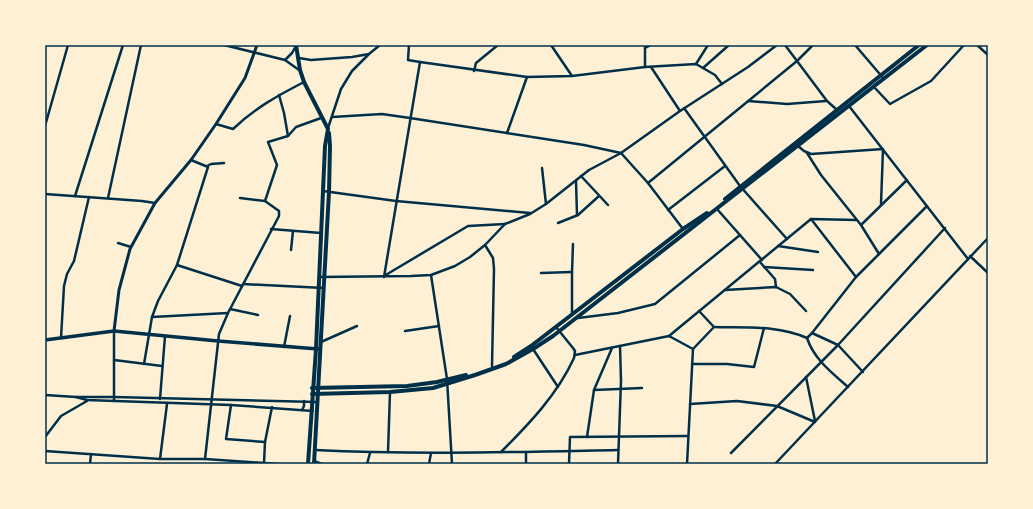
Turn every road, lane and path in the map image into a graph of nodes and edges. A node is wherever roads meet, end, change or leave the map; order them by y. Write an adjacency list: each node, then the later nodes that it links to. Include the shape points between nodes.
1 (68, 45): 54 (street)
2 (123, 45): 76 (street)
3 (141, 45): 79 (street)
4 (224, 45): 23 (street)
5 (257, 45): 23 (street)
6 (296, 45): 26 (main road); 27 (street)
7 (380, 45): 24 (street)
8 (408, 45): 29 (street, via 408,60)
9 (498, 45): 35 (street, via 476,62)
10 (551, 45): 37 (street)
11 (651, 45): 21 (street)
12 (708, 45): 30 (street)
13 (729, 45): 33 (street)
14 (777, 45): 41 (street)
15 (785, 45): 28 (street)
16 (813, 45): 28 (street)
17 (855, 45): 36 (street)
18 (927, 45): 22 (main road)
19 (964, 45): 42 (street, via 931,81 890,104)
20 (977, 45): 25 (street)
21 (644, 46): 31 (street)
22 (918, 47): 36 (main road); 39 (main road)
23 (255, 52): 27 (street); 53 (street, via 245,78)
24 (369, 54): 26 (street, via 352,58); 50 (street, via 352,71 341,89)
25 (988, 55)
26 (298, 58): 34 (main road)
27 (285, 60): 34 (street)
28 (797, 61): 44 (street); 45 (street)
29 (420, 62): 35 (street); 52 (street)
30 (696, 64): 32 (street); 33 (street)
31 (645, 67): 32 (street); 37 (street)
32 (651, 67): 49 (street)
33 (703, 68): 41 (street)
34 (300, 70): 40 (main road)
35 (474, 70): 38 (street)
36 (880, 75): 39 (street); 46 (main road)
37 (572, 76): 38 (street)
38 (527, 77): 56 (street)
39 (884, 79): 42 (main road)
40 (304, 82): 43 (street); 51 (main road)
41 (722, 84): 47 (street)
42 (874, 86): 46 (main road)
43 (279, 95): 53 (street, via 261,105 233,128); 57 (street)
44 (748, 101): 45 (street, via 787,104); 58 (street)
45 (827, 101): 48 (street)
46 (847, 104): 48 (main road); 59 (main road); 60 (street)
47 (684, 108): 49 (street); 58 (street)
48 (836, 109): 72 (main road)
49 (680, 111): 61 (street)
50 (332, 117): 52 (street, via 382,114); 55 (street)
51 (321, 118): 55 (main road); 57 (street, via 296,127)
52 (410, 118): 56 (street); 82 (street)
53 (216, 124): 63 (street)
54 (45, 126)
55 (328, 129): 73 (main road); 74 (main road)
56 (507, 133): 61 (street)
57 (288, 136): 81 (street, via 268,142 277,165)
58 (704, 137): 66 (street); 71 (street)
59 (798, 145): 62 (street); 72 (main road)
60 (883, 149): 62 (street); 69 (street); 85 (street)
61 (621, 153): 68 (street); 71 (street)
62 (807, 153): 93 (street)
63 (191, 160): 65 (street); 83 (street)
64 (224, 163): 65 (street)
65 (207, 166): 115 (street)
66 (725, 166): 72 (street); 89 (street)
67 (542, 168): 84 (street)
68 (581, 176): 70 (street); 77 (street)
69 (907, 180): 85 (street); 87 (street)
70 (576, 181): 84 (street); 91 (street)
71 (648, 183): 89 (street)
72 (741, 188): 88 (main road); 100 (main road); 104 (street)
73 (323, 192): 74 (street); 101 (main road)
74 (329, 192): 82 (street); 123 (main road)
75 (45, 194): 76 (street)
76 (75, 196): 78 (street)
77 (599, 196): 86 (street); 91 (street)
78 (89, 197): 79 (street); 151 (street, via 74,261 64,286)
79 (108, 198): 83 (street)
80 (240, 198): 81 (street)
81 (265, 201): 98 (street, via 279,211)
82 (396, 201): 90 (street); 124 (street)
83 (155, 203): 109 (street)
84 (546, 204): 90 (street)
85 (881, 204): 96 (street)
86 (608, 205)
87 (927, 206): 97 (street); 112 (street)
88 (716, 208): 100 (main road); 102 (street)
89 (668, 210): 100 (street)
90 (530, 214): 94 (street)
91 (577, 215): 95 (street)
92 (811, 219): 93 (street); 104 (street); 125 (street)
93 (857, 220): 96 (street)
94 (504, 224): 107 (street); 124 (street, via 468,226)
95 (558, 224)
96 (861, 225): 112 (street)
97 (945, 228): 113 (street); 156 (street)
98 (272, 229): 99 (street); 126 (street)
99 (293, 231): 101 (street); 110 (street)
100 (685, 231): 138 (main road)
101 (321, 233): 122 (main road)
102 (740, 235): 114 (street); 138 (street, via 655,304 618,313)
103 (988, 238): 113 (street)
104 (787, 239): 108 (street)
105 (118, 243): 109 (street)
106 (573, 244): 118 (street)
107 (485, 245): 121 (street, via 460,263); 169 (street, via 493,258 494,269)
108 (778, 246): 111 (street); 114 (street)
109 (131, 247): 144 (street, via 119,290)
110 (292, 250)
111 (818, 252)
112 (879, 254): 125 (street)
113 (969, 258): 120 (street); 170 (street)
114 (761, 261): 116 (street); 130 (street)
115 (177, 265): 126 (street); 137 (street)
116 (764, 266): 117 (street); 127 (street, via 776,279)
117 (813, 270)
118 (572, 272): 119 (street); 138 (street)
119 (541, 273)
120 (988, 274)
121 (431, 275): 124 (street); 140 (street)
122 (319, 277): 123 (street); 128 (main road)
123 (325, 277): 124 (street); 129 (main road)
124 (384, 277)
125 (856, 277): 147 (street)
126 (242, 285): 128 (street); 131 (street)
127 (776, 287): 130 (street); 133 (street, via 790,294)
128 (319, 288): 129 (street); 161 (main road)
129 (324, 288): 155 (main road)
130 (725, 290): 132 (street)
131 (230, 309): 134 (street); 135 (street)
132 (699, 311): 142 (street); 150 (street)
133 (806, 311)
134 (228, 313): 137 (street); 154 (street)
135 (258, 315)
136 (290, 316): 158 (street)
137 (152, 317): 148 (street)
138 (574, 317): 141 (main road); 146 (main road)
139 (357, 326): 155 (street)
140 (439, 326): 145 (street); 172 (street)
141 (556, 327): 146 (street); 159 (main road)
142 (714, 327): 143 (street); 162 (street)
143 (764, 328): 152 (street, via 777,328); 167 (street, via 754,367)
144 (114, 331): 148 (main road); 151 (main road); 164 (street)
145 (405, 331)
146 (560, 331): 159 (main road); 163 (street, via 573,348)
147 (812, 333): 152 (street); 156 (street)
148 (149, 335): 149 (main road); 166 (street)
149 (165, 336): 154 (main road); 168 (street)
150 (669, 336): 157 (street); 162 (street)
151 (60, 338): 153 (main road)
152 (807, 338): 165 (street)
153 (45, 340)
154 (218, 341): 158 (main road); 187 (street)
155 (321, 342): 161 (main road)
156 (838, 345): 165 (street); 170 (street)
157 (620, 346): 160 (street); 178 (street)
158 (284, 347): 161 (main road)
159 (532, 348): 169 (main road); 172 (main road, via 494,369); 173 (street)
160 (612, 348): 163 (street); 179 (street)
161 (318, 349): 174 (main road); 175 (main road)
162 (693, 349): 167 (street)
163 (575, 355): 173 (street)
164 (114, 360): 166 (street); 185 (street)
165 (820, 362): 171 (street); 177 (street)
166 (144, 364): 168 (street)
167 (692, 364): 194 (street)
168 (162, 366): 186 (street)
169 (492, 366): 172 (main road)
170 (863, 372): 177 (street)
171 (806, 377): 197 (street); 202 (street)
172 (447, 382): 175 (main road, via 394,387); 180 (main road, via 433,388); 219 (street)
173 (558, 387): 213 (street)
174 (312, 388): 175 (main road); 181 (main road)
175 (318, 388): 182 (main road)
176 (642, 388): 178 (street)
177 (848, 388): 202 (street)
178 (621, 389): 179 (street); 205 (street)
179 (594, 390): 204 (street)
180 (390, 392): 182 (main road); 212 (street)
181 (312, 394): 182 (main road); 191 (main road)
182 (318, 394): 192 (main road)
183 (45, 395): 184 (street)
184 (76, 397): 185 (street); 188 (street)
185 (114, 397): 186 (street); 189 (street)
186 (160, 398): 187 (street)
187 (213, 399): 190 (street); 195 (street)
188 (87, 400): 189 (street); 206 (street, via 61,416)
189 (114, 401): 193 (street)
190 (304, 401): 191 (street); 199 (street)
191 (312, 402): 192 (street); 200 (main road)
192 (317, 402): 201 (main road)
193 (167, 404): 195 (street); 220 (street)
194 (690, 404): 197 (street, via 737,401); 203 (street)
195 (212, 405): 196 (street); 221 (street)
196 (231, 405): 198 (street); 207 (street, via 226,439)
197 (777, 406): 202 (street); 217 (street)
198 (272, 407): 199 (street); 207 (street)
199 (302, 410): 200 (street)
200 (311, 410): 201 (street); 228 (main road)
201 (317, 411): 208 (main road)
202 (815, 422): 237 (street)
203 (688, 436): 205 (street); 236 (street)
204 (587, 437): 205 (street); 211 (street, via 570,437)
205 (619, 437): 209 (street)
206 (45, 438)
207 (265, 442): 223 (street)
208 (315, 450): 215 (street); 224 (main road)
209 (618, 450): 211 (street); 235 (street)
210 (45, 451): 218 (street)
211 (568, 451): 214 (street); 234 (street)
212 (388, 452): 215 (street); 216 (street)
213 (501, 452): 214 (street); 219 (street)
214 (526, 452): 233 (street)
215 (370, 453): 230 (street)
216 (431, 453): 219 (street); 231 (street)
217 (731, 453)
218 (91, 454): 220 (street); 225 (street)
219 (452, 454): 232 (street)
220 (160, 459): 221 (street)
221 (205, 460): 222 (street)
222 (215, 460): 223 (street); 226 (street)
223 (264, 463): 227 (street)
224 (314, 463): 229 (street)
225 (90, 464)
226 (214, 464)
227 (279, 464)
228 (308, 464)
229 (322, 464)
230 (367, 464)
231 (429, 464)
232 (452, 464)
233 (526, 464)
234 (569, 464)
235 (618, 464)
236 (686, 464)
237 (776, 464)

